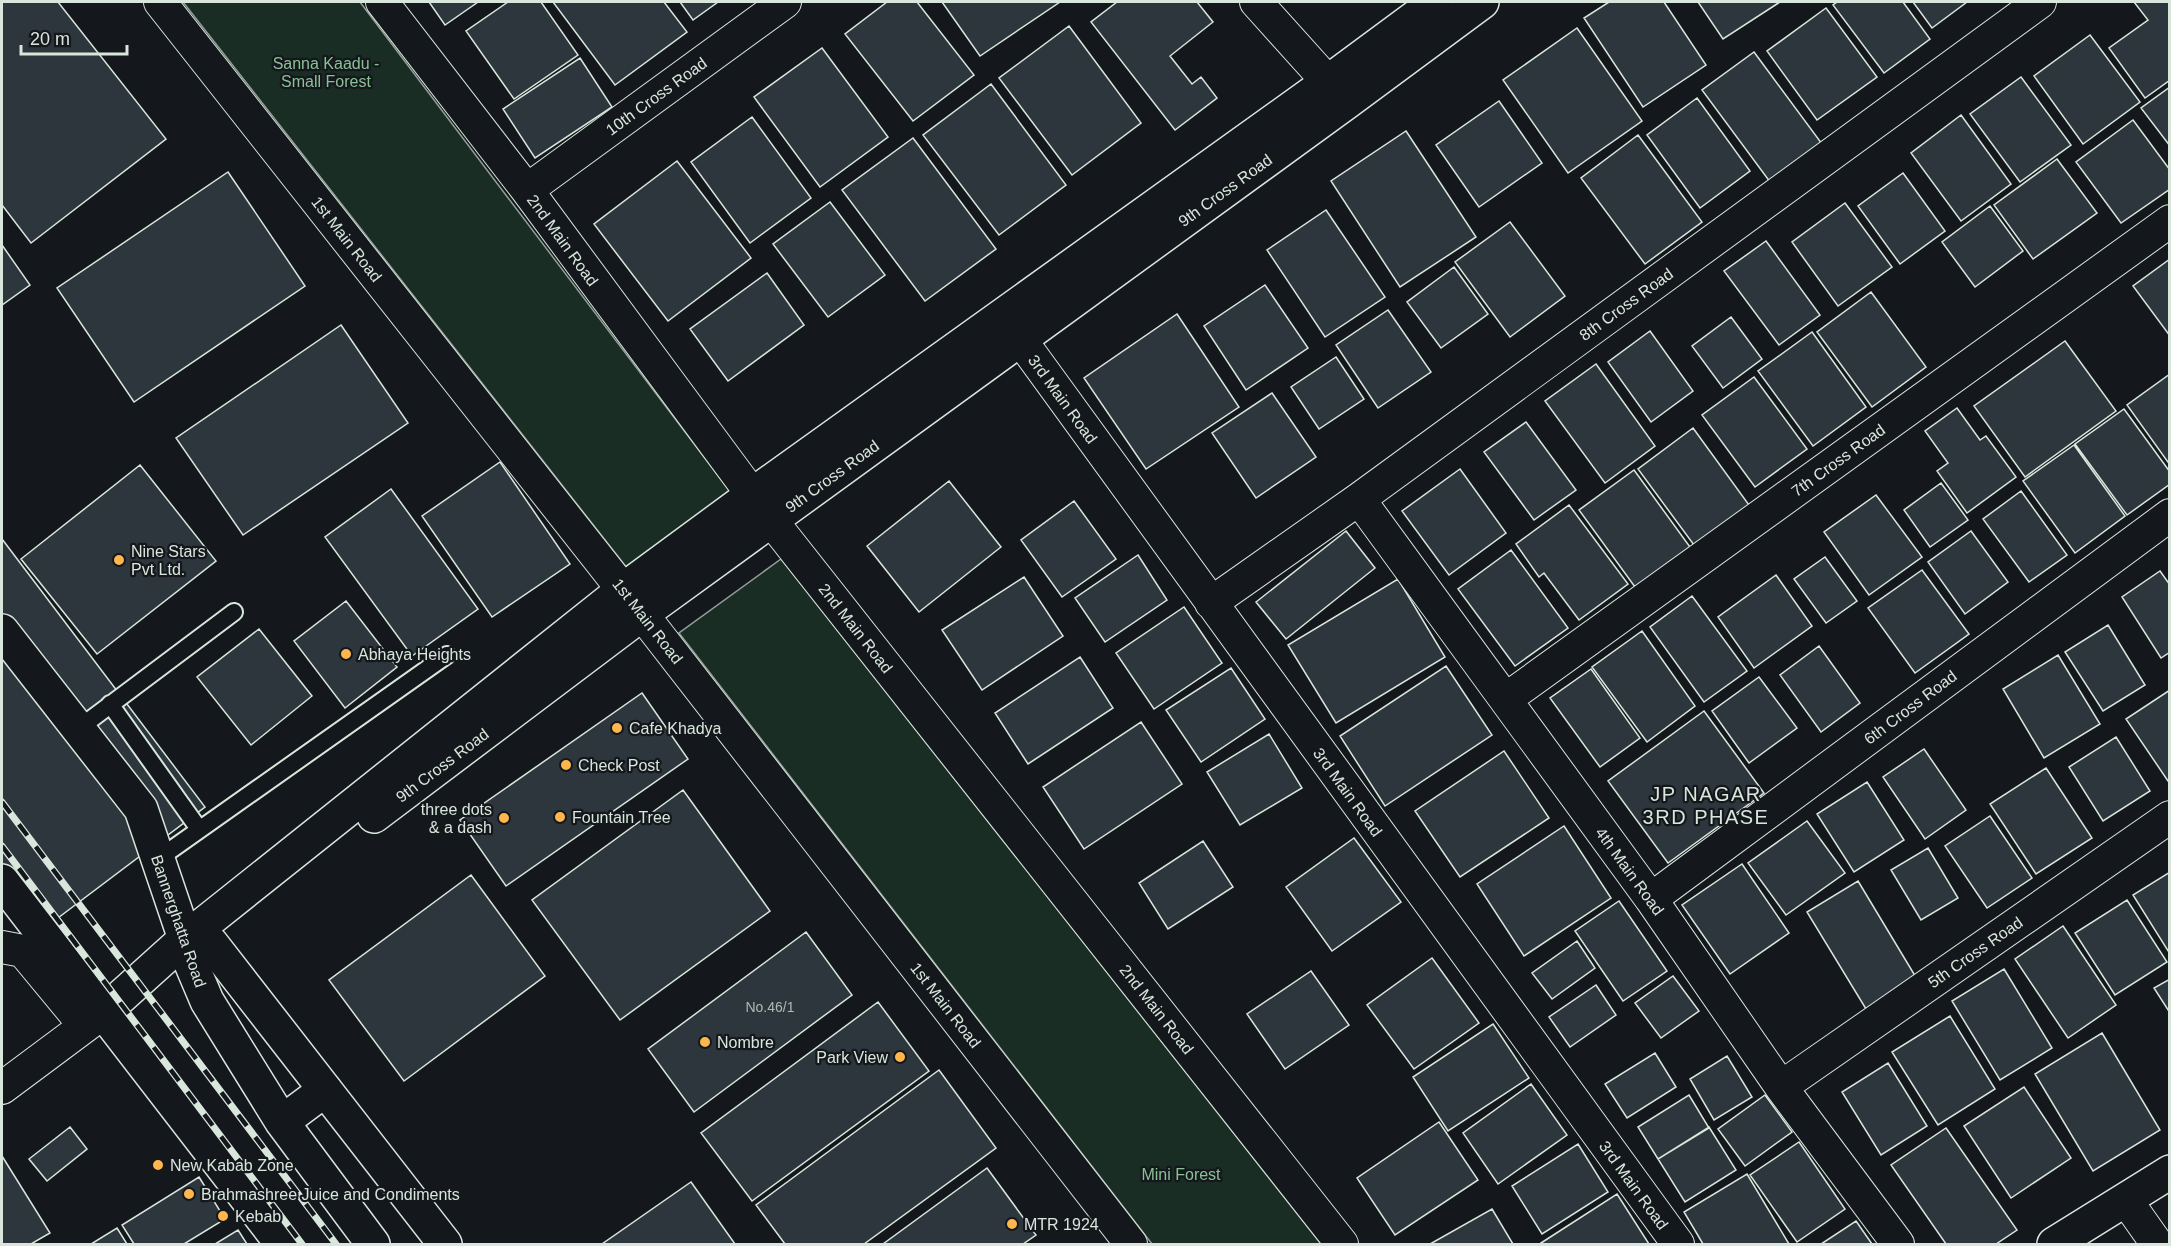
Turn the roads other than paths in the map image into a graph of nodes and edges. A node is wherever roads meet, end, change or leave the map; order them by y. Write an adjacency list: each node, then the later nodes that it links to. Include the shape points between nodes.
1 (160, 2): 16 (street, 1st Main Road)
2 (382, 2): 9 (street, 2nd Main Road)
3 (785, 2): 9 (street, 10th Cross Road)
4 (1256, 2): 8 (street)
5 (1436, 2): 8 (main road, 9th Cross Road)
6 (1482, 2): 11 (main road, 9th Cross Road)
7 (2040, 2): 13 (street, 8th Cross Road)
8 (1328, 82): 12 (main road, 9th Cross Road)
9 (527, 190): 12 (street, 2nd Main Road)
10 (2169, 221): 21 (street, 7th Cross Road)
11 (1020, 339): 15 (main road, 9th Cross Road); 17 (street, 3rd Main Road)
12 (752, 495): 15 (street, 2nd Main Road); 16 (main road, 9th Cross Road)
13 (1359, 499): 17 (street, 8th Cross Road); 21 (street, 4th Main Road)
14 (2169, 515): 28 (street, 6th Cross Road)
15 (771, 520): 16 (main road, 9th Cross Road); 42 (street, 2nd Main Road)
16 (633, 602): 30 (main road, 9th Cross Road); 41 (street, 1st Main Road)
17 (1211, 603): 43 (street, 3rd Main Road)
18 (234, 612): 22 (lane)
19 (2, 632): 23 (main road, Bannerghatta Road)
20 (447, 655): 25 (lane)
21 (1506, 699): 28 (street, 4th Main Road)
22 (110, 704): 23 (lane); 25 (lane)
23 (78, 729): 26 (main road, Bannerghatta Road, via 141,809)
24 (2169, 817): 32 (street, 5th Cross Road)
25 (199, 829): 26 (lane)
26 (158, 859): 30 (main road, Bannerghatta Road)
27 (2, 881): 31 (main road)
28 (1651, 899): 32 (street, 4th Main Road)
29 (2, 947): 31 (street, via 23,951)
30 (196, 948): 31 (main road, 9th Cross Road); 34 (main road); 35 (main road, Bannerghatta Road, via 207,1001)
31 (94, 1019): 33 (street); 38 (main road)
32 (1781, 1087): 44 (street, 4th Main Road)
33 (2, 1088)
34 (325, 1090): 35 (main road); 40 (main road)
35 (282, 1122): 39 (main road, Bannerghatta Road)
36 (2169, 1172): 37 (main road)
37 (2126, 1200): 45 (main road); 46 (street)
38 (282, 1245)
39 (373, 1245)
40 (445, 1245)
41 (1131, 1245)
42 (1342, 1245)
43 (1678, 1245)
44 (1898, 1245)
45 (2054, 1245)
46 (2157, 1245)

